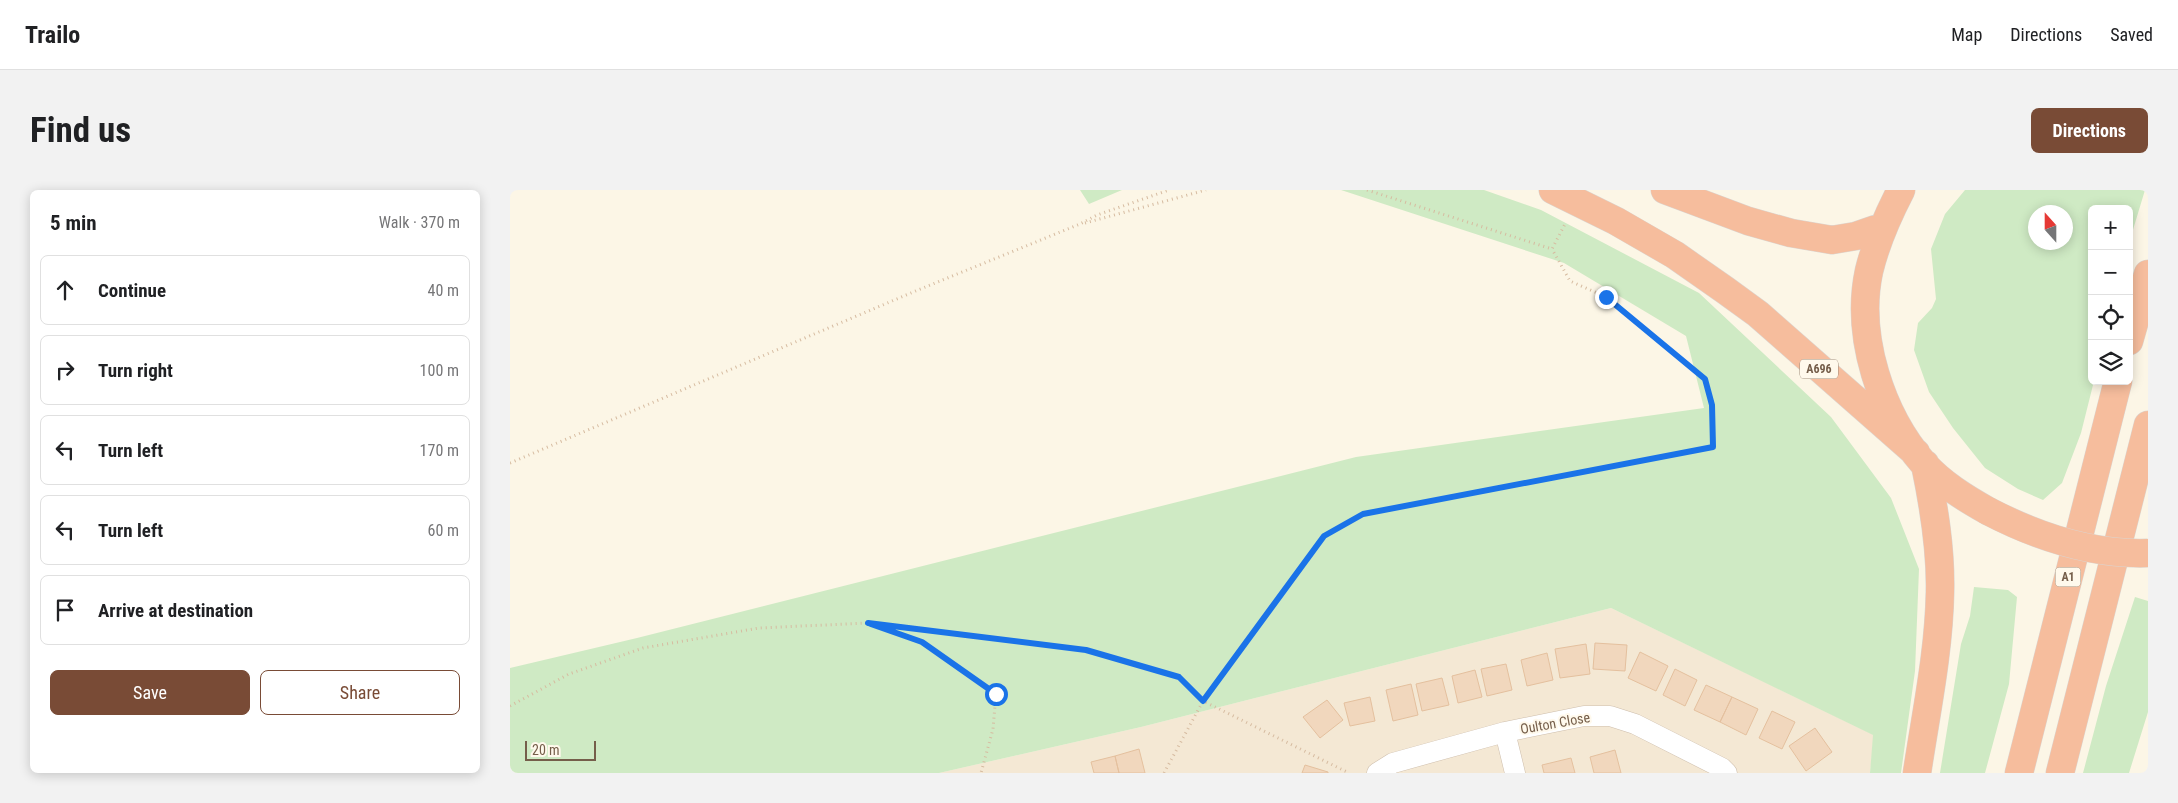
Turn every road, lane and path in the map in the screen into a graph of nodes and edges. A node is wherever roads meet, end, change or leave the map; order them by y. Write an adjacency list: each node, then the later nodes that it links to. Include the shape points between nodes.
1 (1170, 190): 8 (path)
2 (1206, 190): 8 (path)
3 (1367, 190): 10 (path)
4 (1553, 190): 15 (highway, A696, via 1616,221 1726,290 1758,314)
5 (1665, 190): 9 (highway, via 1748,221 1832,240 1856,236)
6 (1901, 190): 9 (highway)
7 (1568, 218): 10 (path)
8 (1080, 224): 16 (path)
9 (1882, 226): 15 (highway, via 1869,273 1866,321 1873,368 1890,413)
10 (1552, 249): 19 (path, via 1570,281 1606,297 1705,379 1712,405 1713,447 1363,514 1324,536)
11 (2148, 274): 12 (highway)
12 (2129, 340)
13 (2117, 385): 29 (highway, A1)
14 (2148, 425): 30 (highway)
15 (1921, 459): 17 (highway, bridge, via 1965,499 2040,536 2080,547); 28 (highway, via 1934,504 1940,593 1935,652)
16 (510, 463)
17 (2148, 553)
18 (868, 623): 19 (path, via 1086,650 1179,677); 20 (path, via 759,628 643,648 569,674); 22 (path, via 922,642 996,694 993,729)
19 (1203, 701): 23 (path); 24 (path)
20 (510, 706)
21 (1506, 732): 25 (street, Oulton Close, via 1393,763); 26 (street); 27 (street, Oulton Close, via 1584,716 1610,716 1635,724)
22 (981, 773)
23 (1164, 773)
24 (1349, 773)
25 (1377, 773)
26 (1515, 773)
27 (1727, 773)
28 (1917, 773)
29 (2019, 773)
30 (2060, 773)

